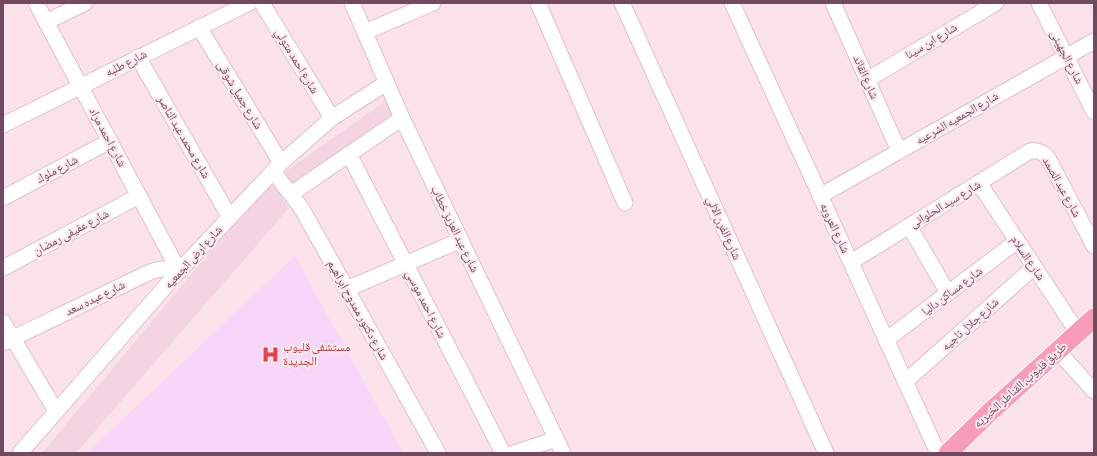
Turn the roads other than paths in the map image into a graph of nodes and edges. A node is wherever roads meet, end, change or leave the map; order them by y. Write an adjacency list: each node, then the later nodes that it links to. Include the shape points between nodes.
1 (36, 3): 13 (street, شارع احمد مراد)
2 (85, 3): 13 (street)
3 (249, 3): 14 (street, شارع طلبه)
4 (262, 3): 23 (street, شارع احمد متولي)
5 (352, 3): 15 (street, شارع عبد العزيز خطاب)
6 (433, 3): 15 (street)
7 (538, 3): 36 (street)
8 (622, 3): 64 (street, شارع الفرن الالي)
9 (732, 3): 34 (street, شارع العروبه)
10 (833, 3): 19 (street, شارع القائد)
11 (996, 3): 19 (street, شارع ابن سينا)
12 (1039, 3): 17 (street, شارع الجهينى)
13 (46, 22): 21 (street, شارع احمد مراد)
14 (199, 27): 18 (street, شارع طلبه); 30 (street, شارع جميل شوقى)
15 (365, 32): 20 (street, شارع عبد العزيز خطاب)
16 (1094, 41): 17 (street, شارع الجمعيه الشرعيه)
17 (1066, 56): 22 (street, شارع الجهينى); 27 (street, شارع الجمعيه الشرعيه)
18 (138, 57): 21 (street, شارع طلبه); 37 (street, شارع محمد عبد الناصر)
19 (867, 80): 27 (street, شارع القائد)
20 (386, 83): 23 (street, شارع ارض الجمعيه); 24 (street, شارع عبد العزيز خطاب)
21 (81, 86): 25 (street, شارع طلبه); 26 (street, شارع احمد مراد)
22 (1094, 112)
23 (332, 118): 30 (street, شارع ارض الجمعيه)
24 (402, 118): 29 (street); 39 (street, شارع عبد العزيز خطاب)
25 (3, 125)
26 (110, 141): 33 (street, شارع احمد مراد); 35 (street, شارع ملوك)
27 (899, 151): 34 (street, شارع الجمعيه الشرعيه)
28 (1040, 151): 31 (street, شارع سيد الحلوانى, via 1030,151); 41 (street, شارع عبد الصمد, via 1048,158)
29 (349, 154): 32 (street); 43 (street, شارع احمد موسي)
30 (277, 167): 32 (street, شارع دكتور ممدوح ابراهيم); 37 (street, شارع ارض الجمعيه)
31 (979, 183): 38 (street, شارع سيد الحلوانى); 40 (street, شارع السلام)
32 (291, 194): 47 (street, شارع دكتور ممدوح ابراهيم)
33 (139, 196): 45 (street, شارع عفيفى رمضان); 46 (street, شارع احمد مراد)
34 (820, 196): 42 (street, شارع العروبه)
35 (3, 198)
36 (624, 203)
37 (230, 216): 46 (street, شارع ارض الجمعيه)
38 (909, 226): 42 (street, شارع سيد الحلوانى); 48 (street)
39 (460, 240): 43 (street); 58 (street, شارع عبد العزيز خطاب)
40 (1017, 241): 44 (street, شارع السلام); 48 (street, شارع مساكن داليا)
41 (1094, 246)
42 (851, 262): 53 (street, شارع العروبه)
43 (405, 263): 47 (street); 61 (street, شارع احمد موسي)
44 (1034, 266): 51 (street, شارع السلام); 55 (street, شارع جلال ناجيه)
45 (3, 268)
46 (179, 271): 52 (street, شارع عبده سعد, via 159,268); 57 (street, شارع ارض الجمعيه)
47 (347, 289): 60 (street, شارع دكتور ممدوح ابراهيم)
48 (948, 293): 53 (street, شارع مساكن داليا)
49 (1094, 318): 51 (main road, طريق قليوب, القناطر الخيريه)
50 (3, 322): 52 (street)
51 (1086, 334): 54 (main road, طريق قليوب, القناطر الخيريه); 66 (main road, طريق قليوب, القناطر الخيريه, via 990,412)
52 (8, 340): 57 (street)
53 (886, 340): 55 (street, شارع العروبه)
54 (1066, 360): 56 (street); 67 (main road, طريق قليوب, القناطر الخيريه, via 999,420)
55 (905, 382): 65 (street, شارع العروبه)
56 (1094, 391)
57 (56, 411): 59 (street, شارع ارض الجمعيه)
58 (556, 439): 62 (street); 63 (street, شارع عبد العزيز خطاب)
59 (20, 453)
60 (438, 453)
61 (502, 453)
62 (514, 453)
63 (563, 453)
64 (826, 453)
65 (938, 453)
66 (948, 453)
67 (967, 453)

